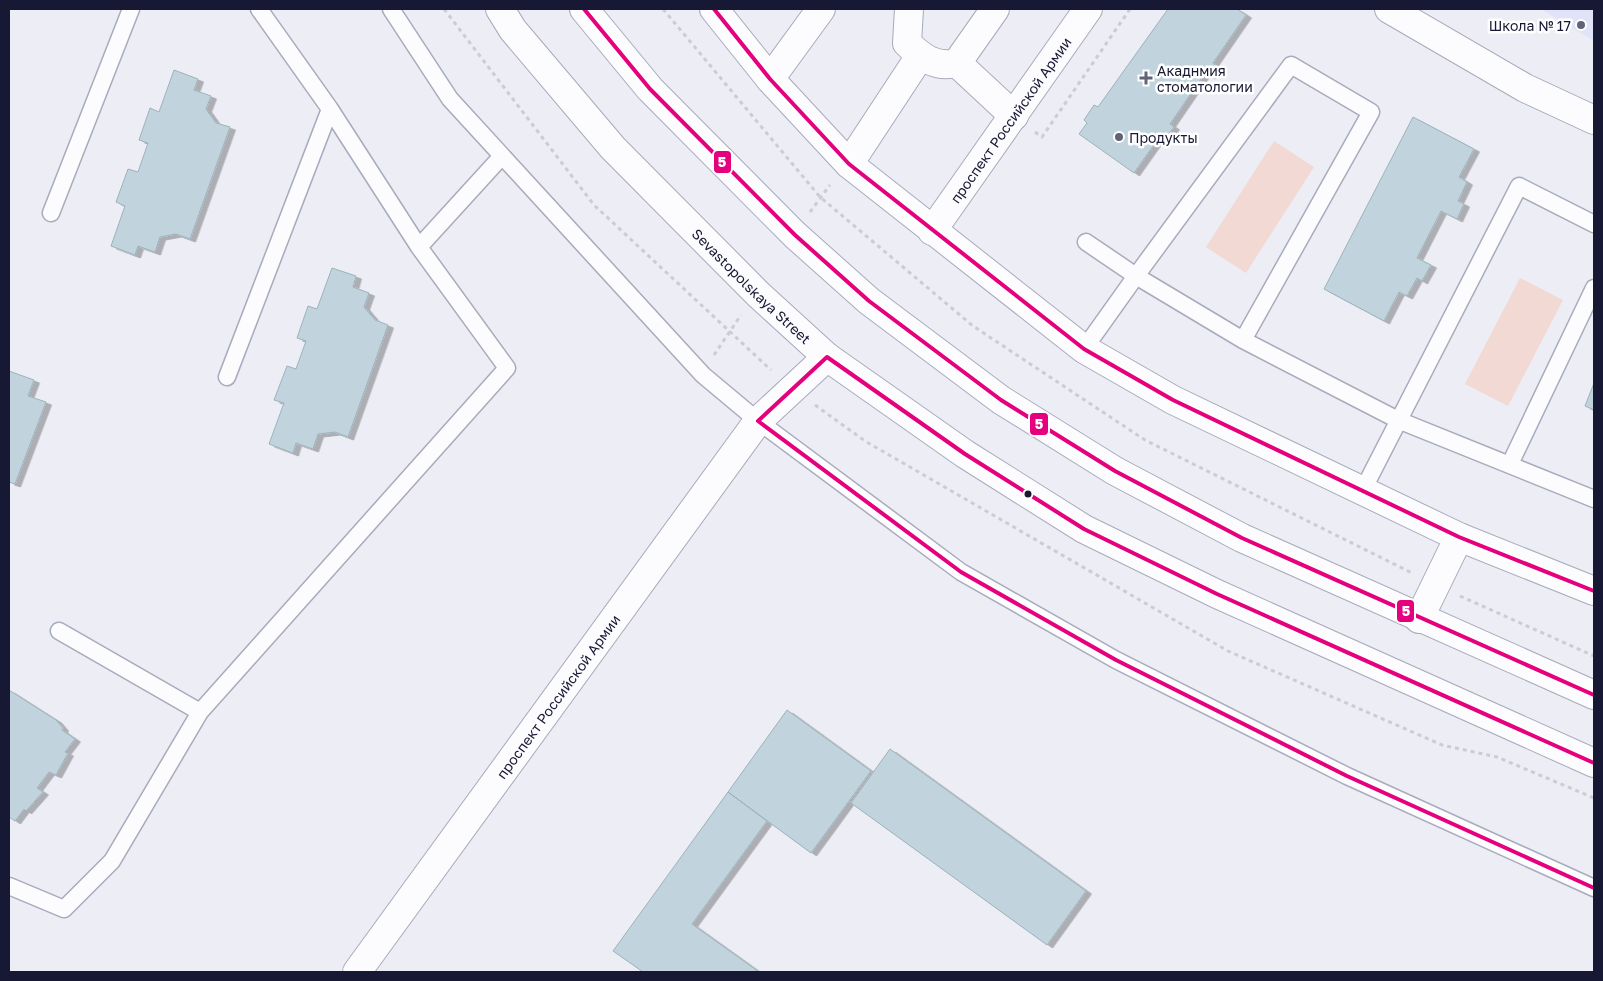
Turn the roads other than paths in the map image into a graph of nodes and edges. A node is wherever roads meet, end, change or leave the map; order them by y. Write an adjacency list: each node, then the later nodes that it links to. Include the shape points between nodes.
1 (131, 9): 20 (lane)
2 (258, 9): 15 (lane)
3 (391, 9): 18 (lane, via 450,99)
4 (500, 9): 29 (street, Sevastopolskaya Street, via 513,30 612,148 758,294)
5 (584, 9): 38 (street, via 650,89 795,235 869,300 1001,400 1115,471 1242,538)
6 (714, 9): 14 (street)
7 (821, 9): 14 (street)
8 (909, 9): 12 (street, via 907,43)
9 (995, 9): 13 (street)
10 (1088, 9): 16 (street, проспект Российской Армии)
11 (1389, 9): 17 (street, via 1525,88)
12 (920, 56): 13 (street, via 943,66); 19 (street)
13 (956, 63): 16 (street)
14 (770, 79): 19 (street)
15 (330, 109): 24 (lane); 30 (lane)
16 (1014, 116): 22 (street, проспект Российской Армии)
17 (1594, 120)
18 (502, 156): 24 (lane); 32 (lane, via 703,375)
19 (849, 164): 22 (street)
20 (51, 214)
21 (1594, 224): 31 (lane, via 1519,186)
22 (932, 231): 28 (street)
23 (1086, 242): 25 (lane)
24 (419, 247): 41 (lane, via 507,368)
25 (1136, 276): 27 (lane); 27 (lane, via 1291,65 1371,112); 28 (lane)
26 (1594, 288): 33 (lane)
27 (1243, 340): 31 (lane)
28 (1084, 349): 34 (street, via 1173,400)
29 (827, 357): 32 (street, проспект Российской Армии); 42 (street, Sevastopolskaya Street, via 965,454 1084,529 1217,594)
30 (227, 377)
31 (1398, 420): 33 (lane); 34 (lane)
32 (758, 421): 44 (lane, via 961,572 1116,660 1347,776); 45 (street, проспект Российской Армии)
33 (1510, 464): 35 (lane)
34 (1363, 490): 36 (street)
35 (1594, 499)
36 (1459, 537): 37 (street); 38 (street)
37 (1594, 591)
38 (1419, 619): 40 (street)
39 (59, 631): 41 (lane)
40 (1594, 695)
41 (200, 712): 43 (lane, via 112,861 64,909)
42 (1594, 763)
43 (9, 886)
44 (1594, 888)
45 (356, 972)

